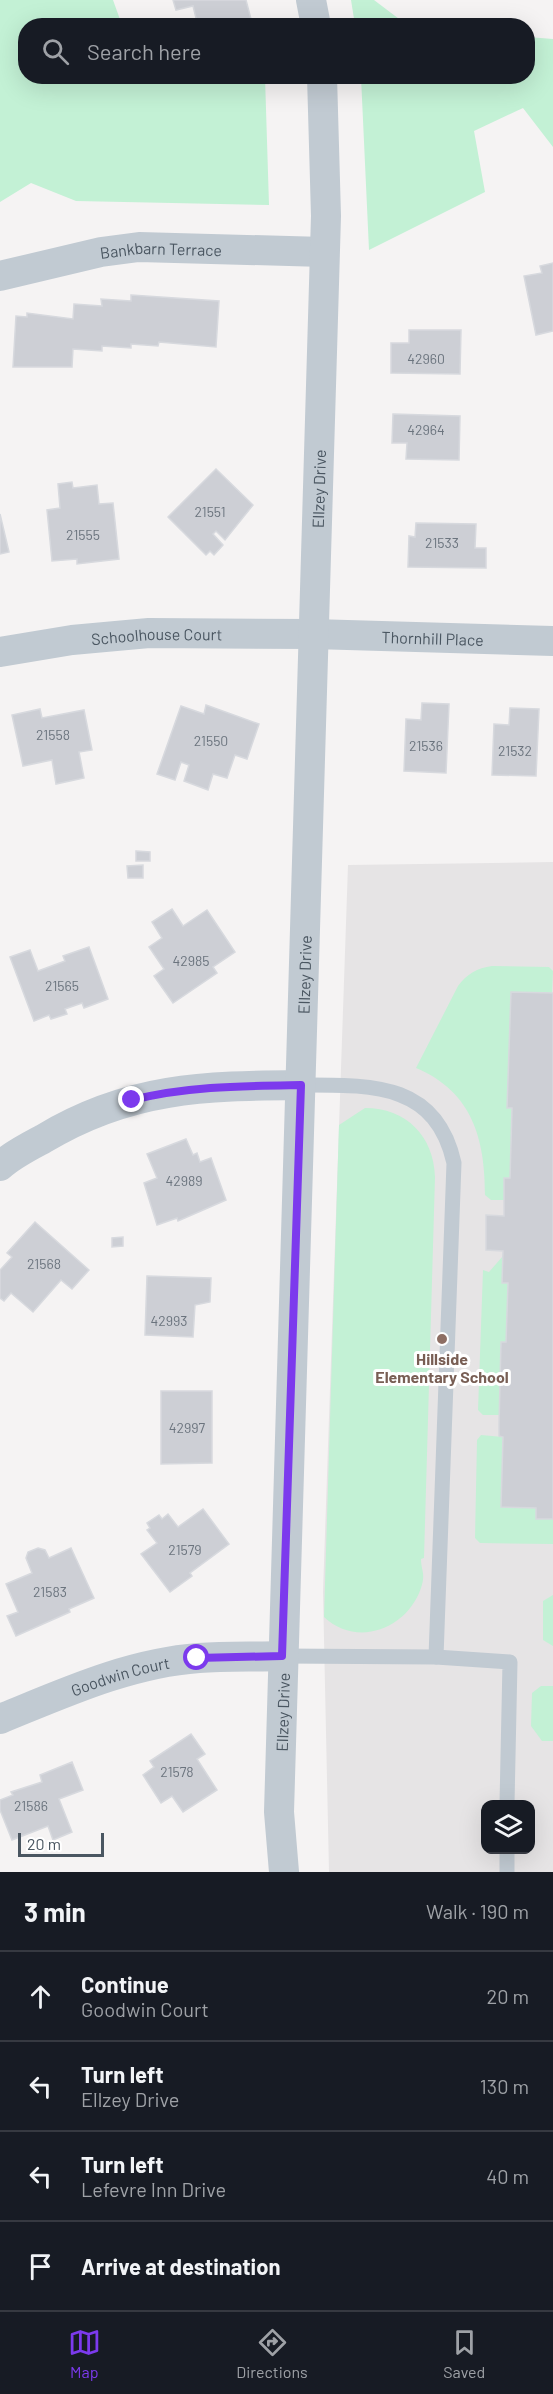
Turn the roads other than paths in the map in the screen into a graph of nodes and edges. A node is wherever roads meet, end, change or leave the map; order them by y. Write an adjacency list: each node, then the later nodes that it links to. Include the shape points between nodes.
1 (311, 0): 2 (street)
2 (314, 18)
3 (322, 84): 4 (street, Ellzey Drive, via 327,177)
4 (324, 252): 5 (street, Bankbarn Terrace, via 139,247); 6 (street, Ellzey Drive)
5 (0, 276)
6 (313, 634): 7 (street, Thornhill Place); 8 (street, Schoolhouse Court, via 149,633); 9 (street, Ellzey Drive)
7 (553, 641)
8 (0, 652)
9 (301, 1085): 10 (street, via 207,1086 132,1100 64,1126); 11 (street, Ellzey Drive); 12 (lane, via 361,1087 417,1101 434,1117 450,1144 454,1163)
10 (0, 1166)
11 (282, 1656): 12 (lane); 13 (street, Goodwin Court, via 197,1658 135,1669 84,1684); 16 (street, Ellzey Drive, via 279,1812)
12 (435, 1657): 14 (lane, via 510,1662)
13 (0, 1719)
14 (507, 1800)
15 (507, 1854): 17 (lane)
16 (284, 1872)
17 (507, 1872)

